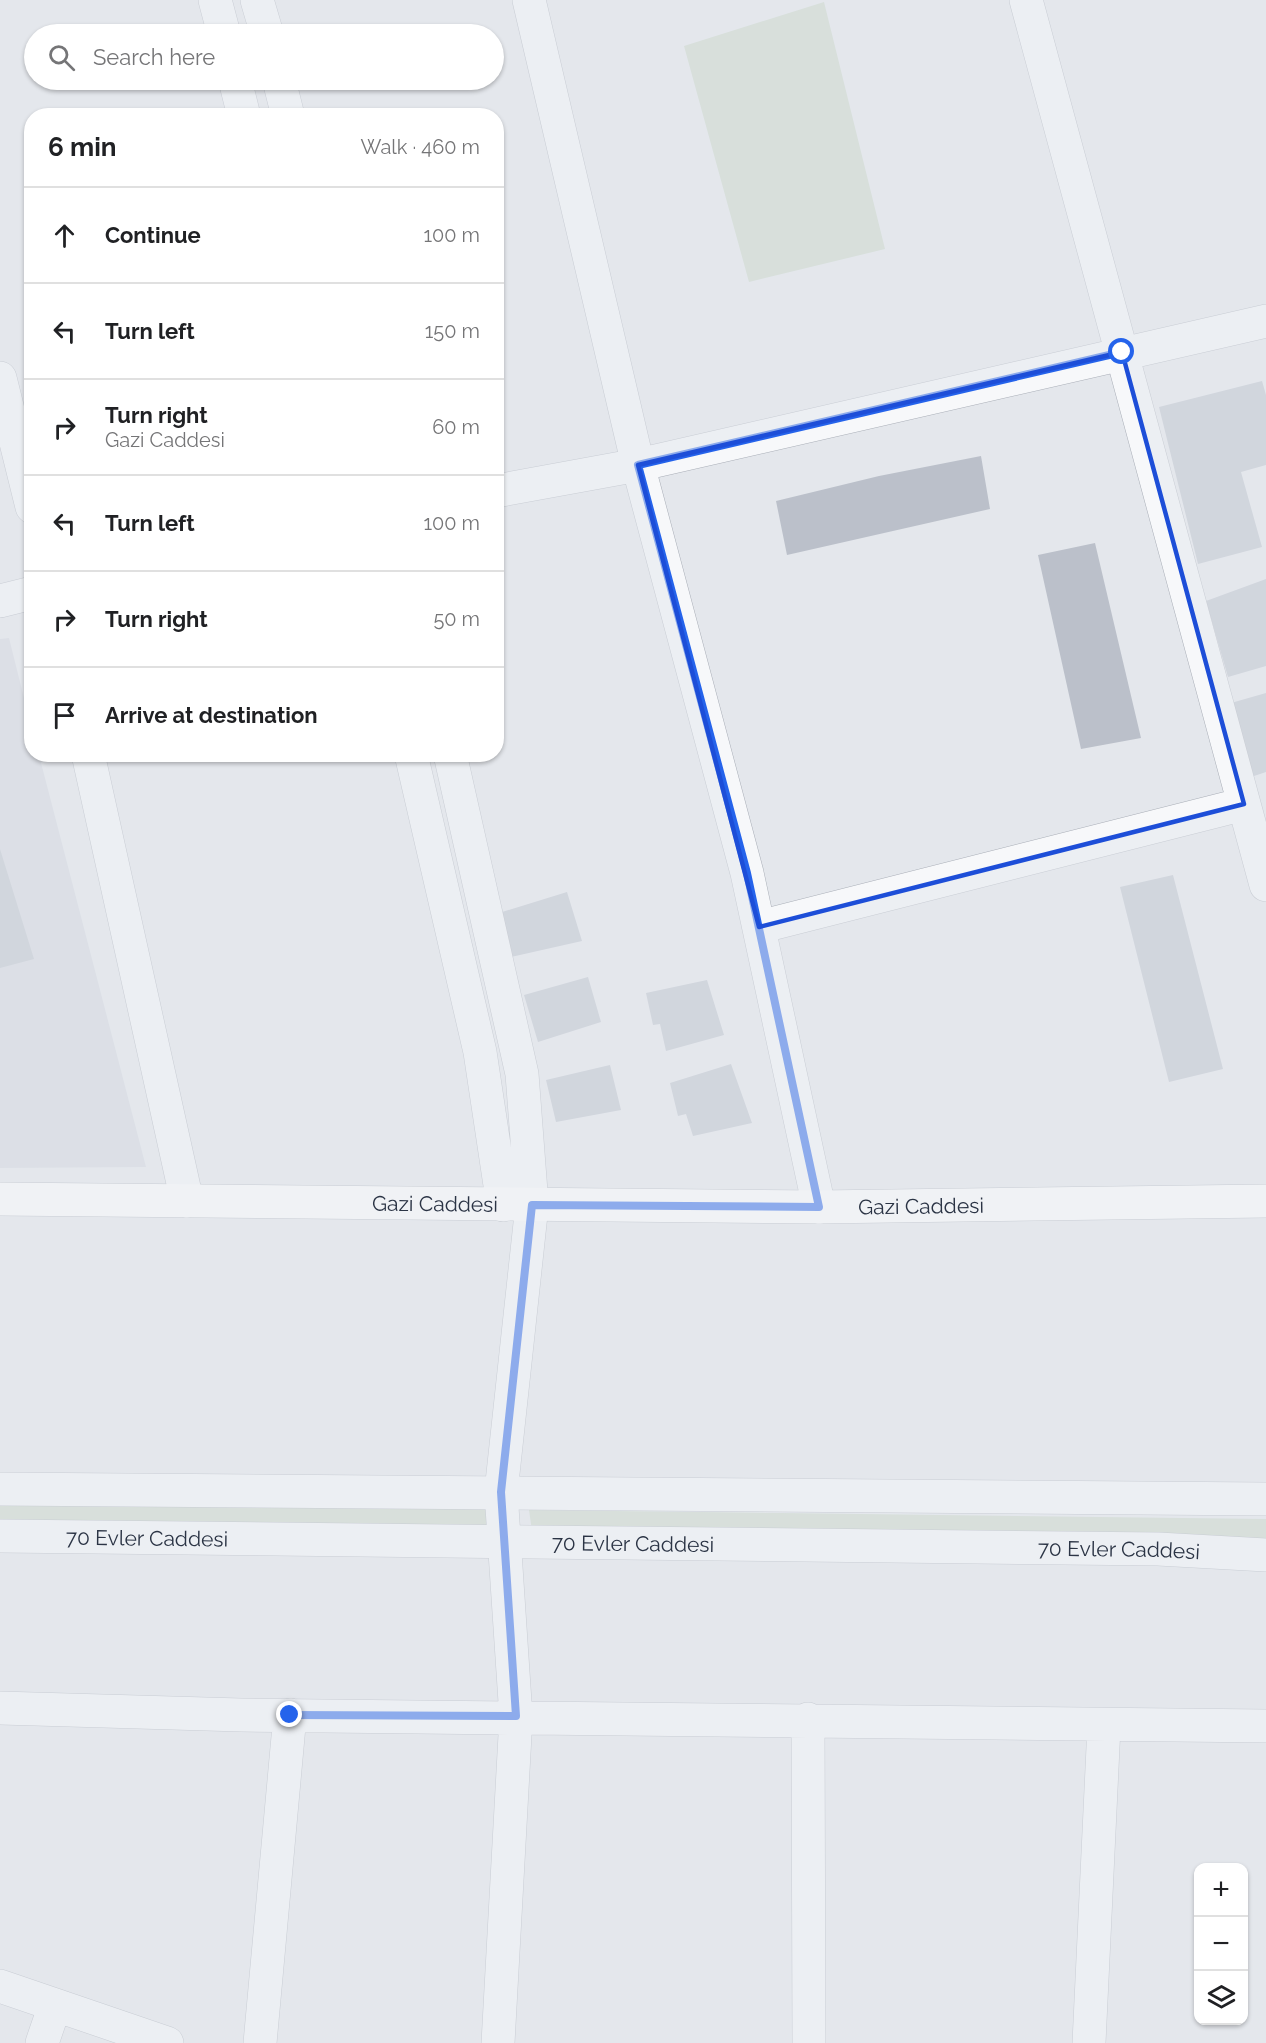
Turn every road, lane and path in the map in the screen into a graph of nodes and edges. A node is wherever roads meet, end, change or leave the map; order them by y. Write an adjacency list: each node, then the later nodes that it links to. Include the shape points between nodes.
1 (215, 0): 5 (street)
2 (258, 0): 6 (street)
3 (529, 0): 14 (street)
4 (1026, 0): 12 (street)
5 (221, 24)
6 (264, 24)
7 (238, 90): 9 (street)
8 (282, 90): 10 (street)
9 (242, 108)
10 (286, 108)
11 (1266, 321): 12 (street)
12 (1122, 352): 14 (street); 22 (street)
13 (0, 378): 15 (street)
14 (638, 465): 16 (street); 24 (street)
15 (24, 475)
16 (504, 490)
17 (24, 595): 18 (street)
18 (0, 601)
19 (90, 762): 26 (street)
20 (413, 762): 28 (street)
21 (452, 762): 28 (street, via 522,1074)
22 (1244, 804): 23 (street); 24 (street)
23 (1266, 885)
24 (759, 927): 29 (street)
25 (0, 1199): 26 (main road, Gazi Caddesi)
26 (187, 1201): 28 (main road, Gazi Caddesi)
27 (1266, 1201): 29 (main road, Gazi Caddesi)
28 (517, 1205): 29 (main road, Gazi Caddesi); 31 (street)
29 (819, 1207)
30 (0, 1489): 31 (street)
31 (501, 1492): 32 (street); 34 (street)
32 (1266, 1499)
33 (0, 1536): 34 (street, 70 Evler Caddesi)
34 (507, 1542): 35 (street, 70 Evler Caddesi, via 1158,1549); 38 (street)
35 (1266, 1555)
36 (0, 1708): 37 (street)
37 (290, 1715): 38 (street); 46 (street)
38 (516, 1716): 39 (street); 47 (street)
39 (808, 1719): 40 (street); 48 (street)
40 (1104, 1726): 41 (street); 49 (street)
41 (1266, 1726)
42 (0, 1986): 43 (street)
43 (55, 2005): 44 (street); 45 (street)
44 (42, 2043)
45 (167, 2043)
46 (260, 2043)
47 (498, 2043)
48 (809, 2043)
49 (1089, 2043)

